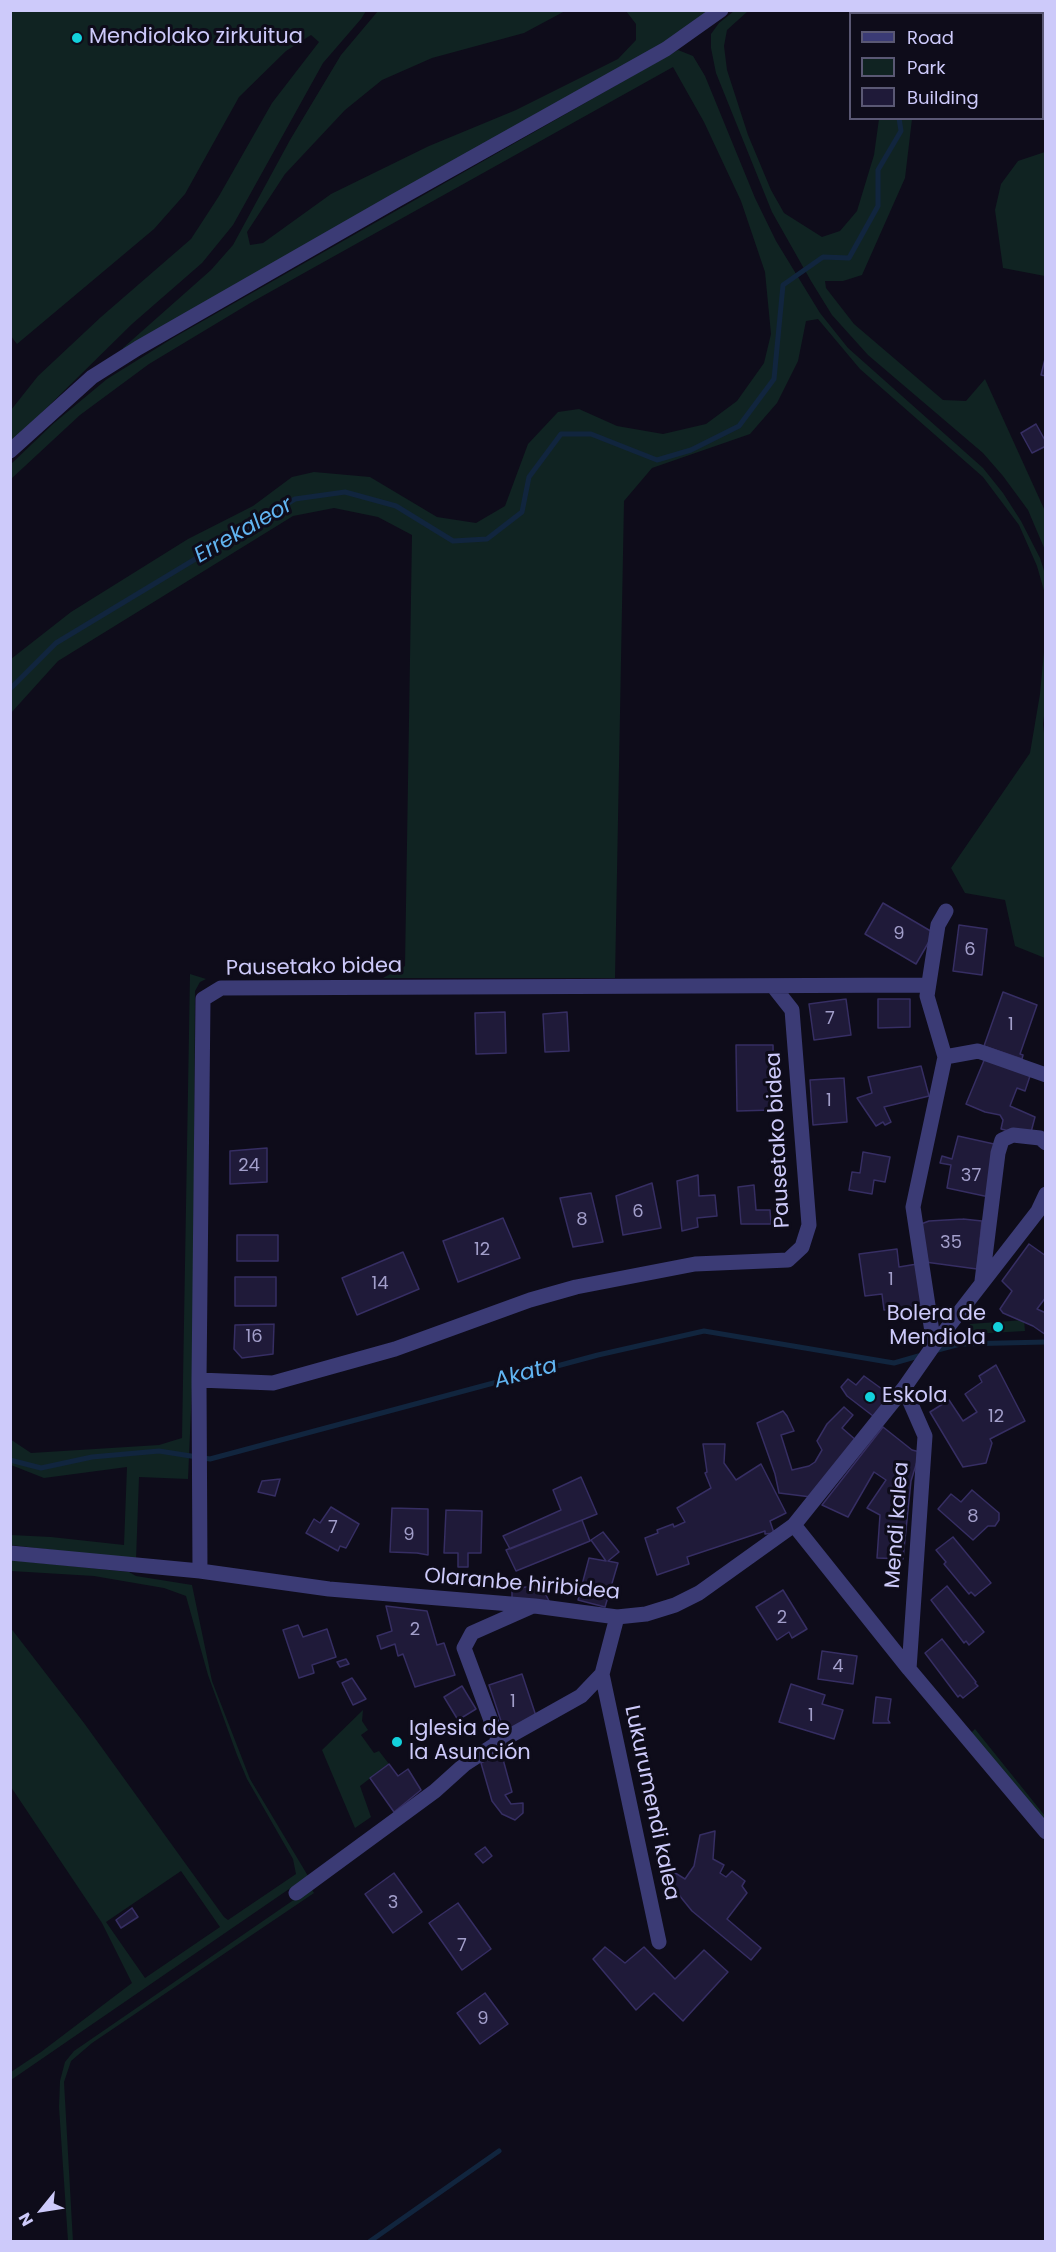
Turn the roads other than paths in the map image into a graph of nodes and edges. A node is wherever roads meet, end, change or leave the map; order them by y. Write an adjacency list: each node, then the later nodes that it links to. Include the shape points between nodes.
1 (721, 10): 2 (street, via 666,49 138,348 92,377)
2 (10, 451)
3 (946, 912): 4 (street, via 939,925)
4 (928, 985): 5 (street, Pausetako bidea); 6 (street, via 927,996)
5 (773, 986): 12 (street, Pausetako bidea, via 792,1010 809,1225 802,1247 788,1260 695,1264 576,1287 395,1349 273,1383); 12 (street, Pausetako bidea, via 221,988 203,999)
6 (945, 1057): 7 (street, via 978,1051); 11 (street, via 913,1207)
7 (1046, 1075)
8 (1046, 1143): 10 (street, via 1040,1138 1013,1135 1002,1140)
9 (1046, 1194): 10 (street, Olaranbe hiribidea, via 1038,1211)
10 (982, 1282): 11 (street, Olaranbe hiribidea)
11 (933, 1345): 13 (street, Olaranbe hiribidea)
12 (199, 1380): 16 (street, Pausetako bidea)
13 (904, 1388): 14 (street, Olaranbe hiribidea); 19 (street, Mendi kalea, via 925,1436)
14 (794, 1525): 18 (street, Olaranbe hiribidea, via 699,1593 646,1614); 19 (street)
15 (10, 1553): 16 (street, Olaranbe hiribidea)
16 (200, 1572): 17 (street, Olaranbe hiribidea, via 329,1589)
17 (535, 1606): 18 (street, Olaranbe hiribidea); 21 (street, via 472,1633 464,1648)
18 (617, 1617): 20 (street)
19 (909, 1669): 22 (street)
20 (602, 1674): 21 (street, via 581,1696); 24 (street, Lukurumendi kalea)
21 (499, 1742): 23 (street)
22 (1046, 1832)
23 (296, 1893)
24 (659, 1942)

